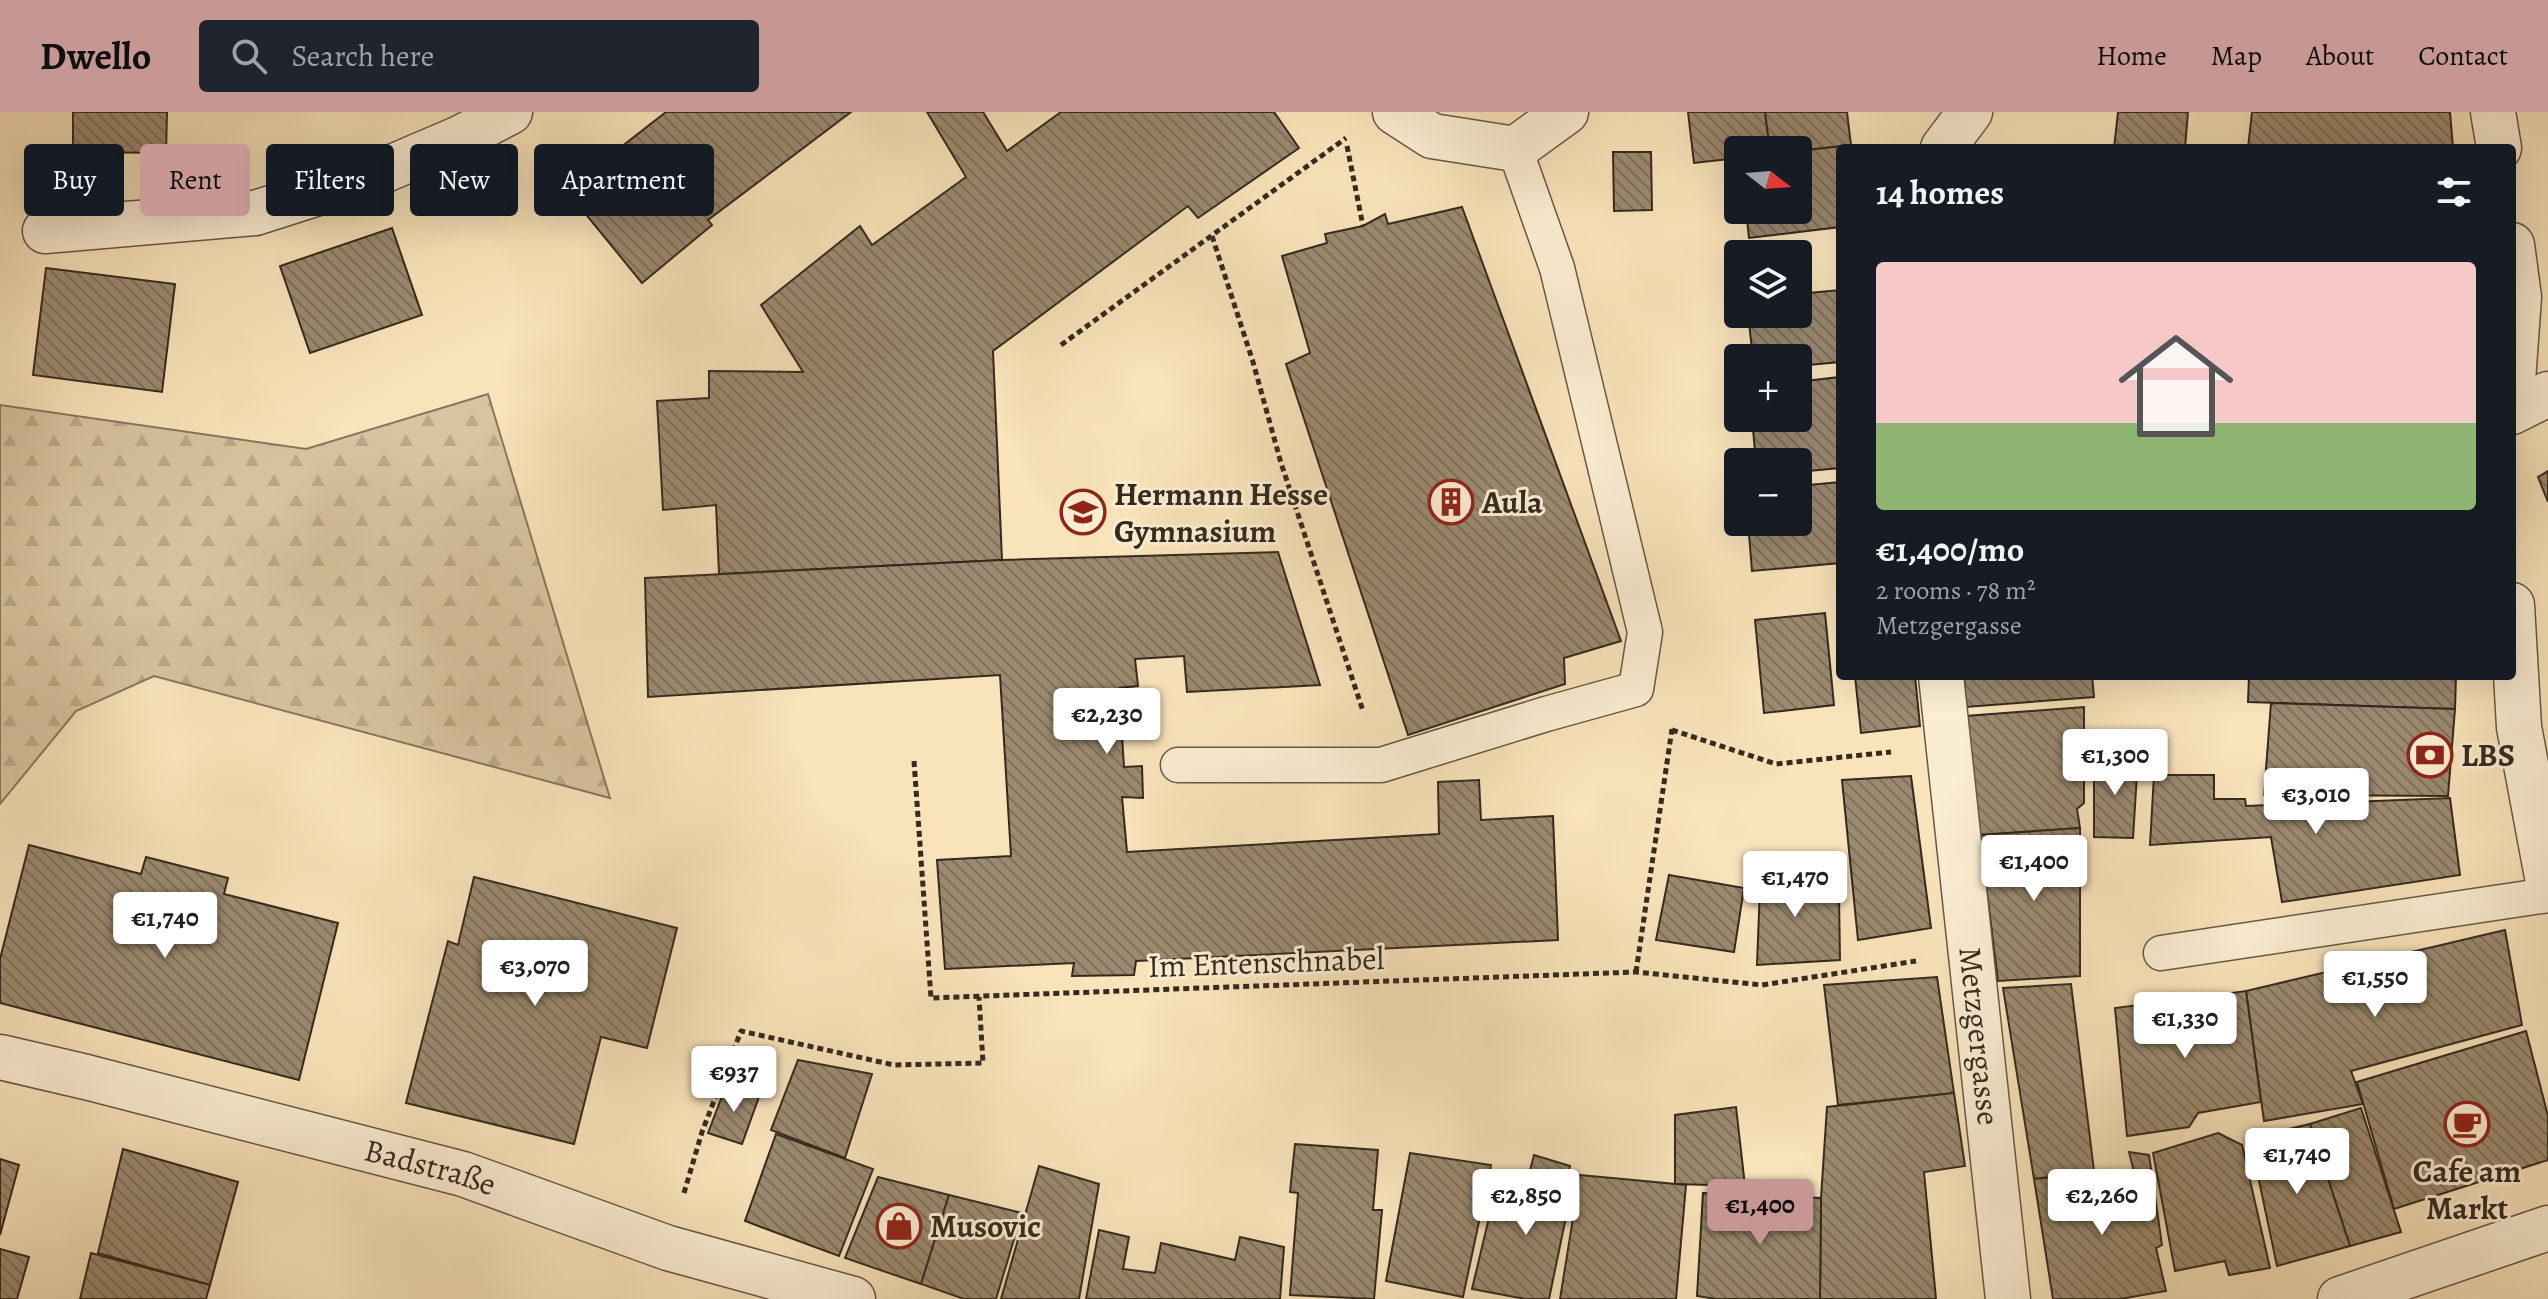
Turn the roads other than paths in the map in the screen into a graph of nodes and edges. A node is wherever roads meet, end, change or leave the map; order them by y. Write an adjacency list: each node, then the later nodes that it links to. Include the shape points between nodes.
1 (510, 112): 9 (street, via 371,176 255,213)
2 (1395, 112): 8 (street, via 1432,136)
3 (1566, 112): 8 (street)
4 (1970, 112): 6 (street)
5 (2493, 112): 7 (street)
6 (1946, 144)
7 (2498, 144)
8 (1515, 149): 16 (lane, via 1557,268 1645,632 1636,689 1381,765)
9 (45, 231)
10 (2516, 275): 11 (street)
11 (2516, 339)
12 (2548, 394): 13 (street)
13 (2516, 410)
14 (2516, 675): 17 (street, via 2519,727)
15 (1941, 680): 22 (street, Metzgergasse)
16 (1178, 765)
17 (2547, 880): 18 (lane)
18 (2161, 953)
19 (0, 1057): 21 (street, Badstraße, via 463,1174 668,1248)
20 (2548, 1228): 23 (street)
21 (853, 1299)
22 (2008, 1299)
23 (2340, 1299)

